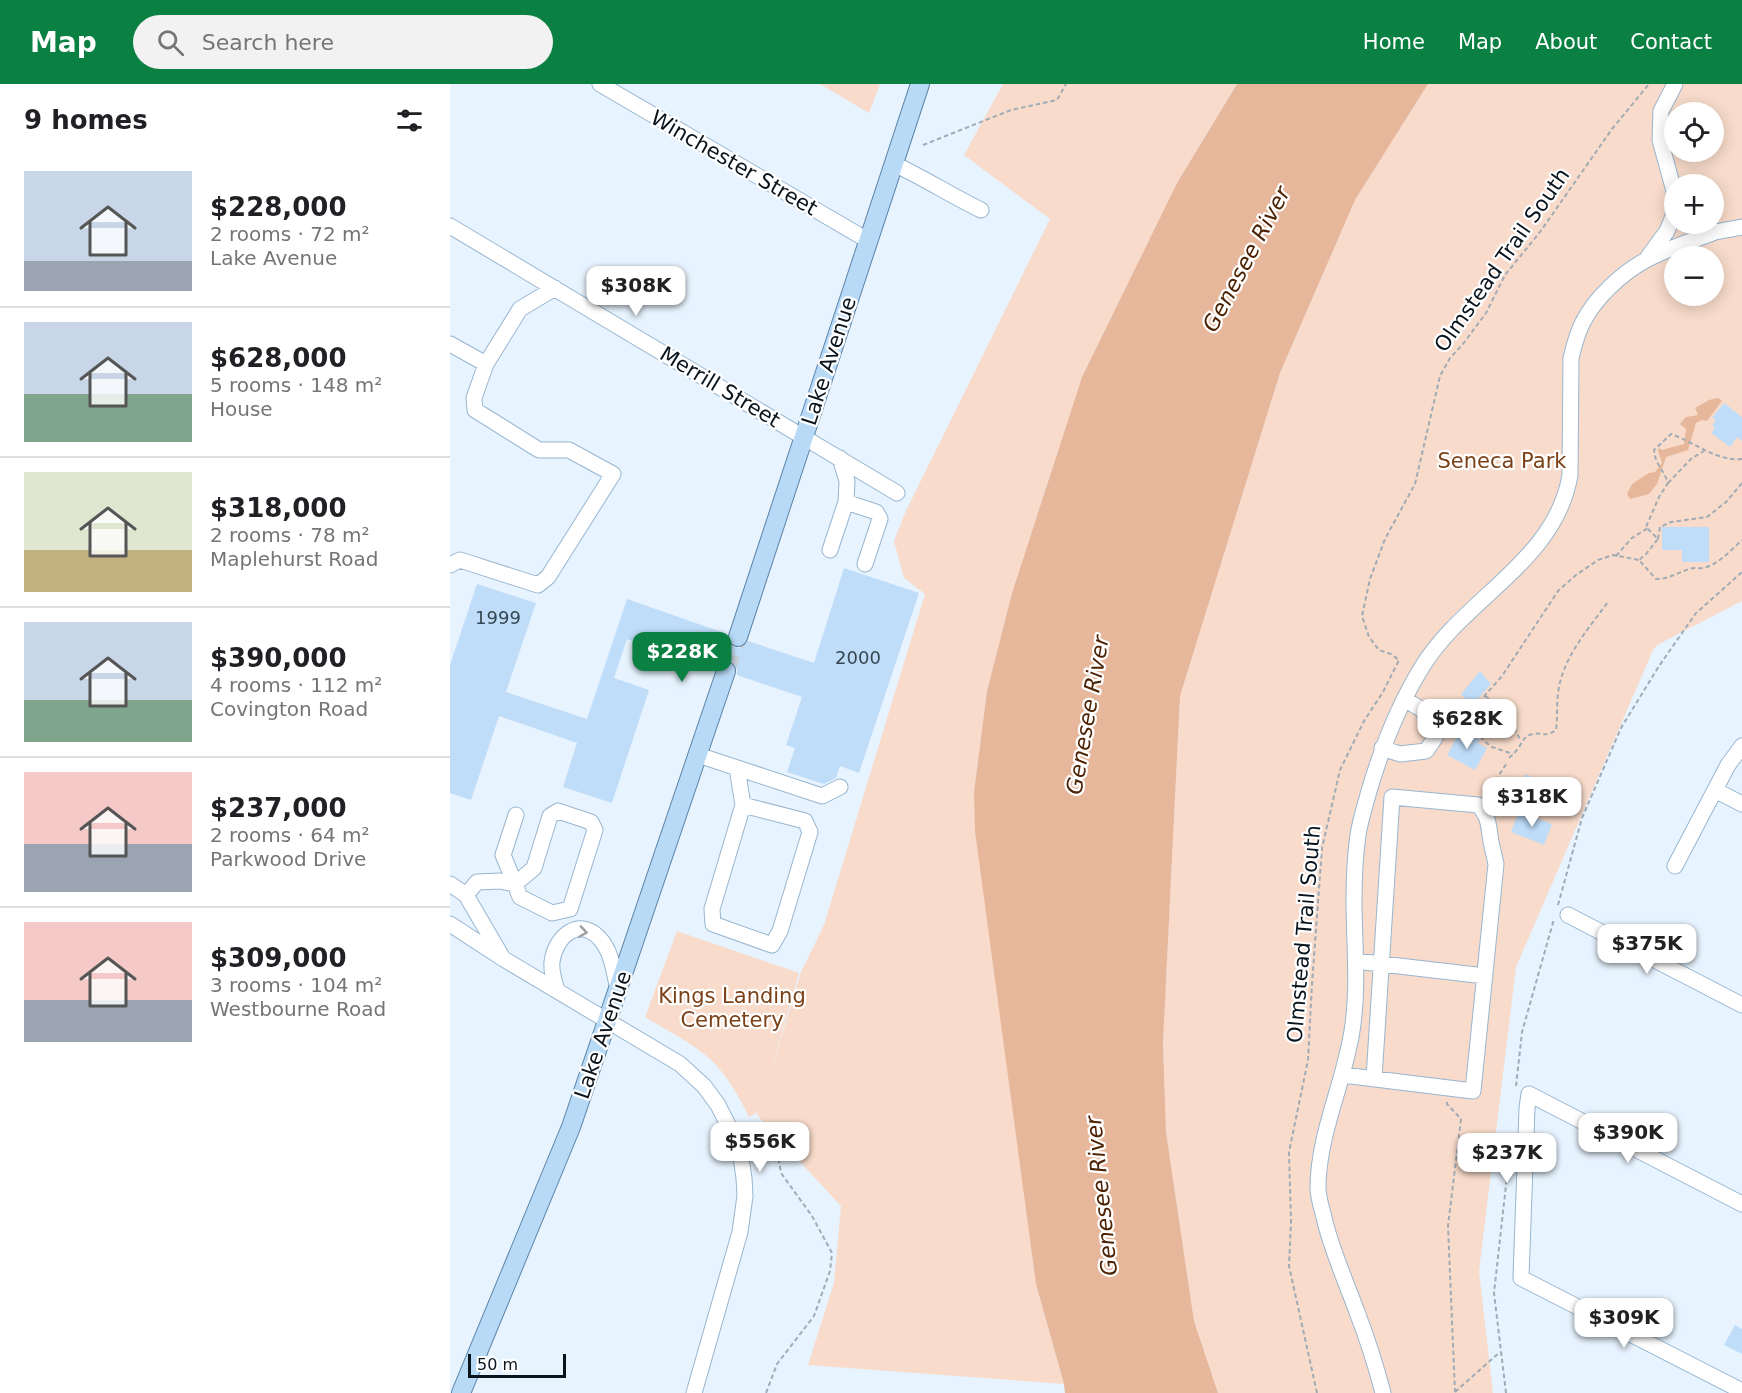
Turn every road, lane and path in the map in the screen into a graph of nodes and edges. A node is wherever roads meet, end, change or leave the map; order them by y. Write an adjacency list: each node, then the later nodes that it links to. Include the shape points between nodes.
1 (600, 84): 15 (street, Winchester Street)
2 (920, 84): 7 (main road, Lake Avenue)
3 (1066, 84): 6 (path, via 1057,100 1011,110)
4 (1649, 84): 86 (path, Olmstead Trail South, via 1505,275 1486,313 1450,358 1440,376 1415,484 1385,539 1370,579 1362,616 1369,637 1379,650 1400,660 1340,770 1330,811 1322,848 1308,1060 1289,1152 1289,1266)
5 (1674, 84): 8 (street, via 1661,111 1660,140)
6 (923, 145)
7 (894, 164): 9 (street); 15 (main road, Lake Avenue)
8 (1669, 174)
9 (981, 210)
10 (450, 226): 17 (street, Merrill Street)
11 (1742, 227): 12 (street)
12 (1724, 230)
13 (1665, 234): 16 (street)
14 (1710, 234): 16 (street)
15 (869, 241): 20 (main road, Lake Avenue)
16 (1644, 261): 41 (street, via 1605,293 1576,339 1571,358 1570,475 1553,523 1523,561 1442,642)
17 (555, 288): 19 (street, via 520,309); 20 (street, Merrill Street)
18 (450, 344): 19 (street)
19 (486, 364): 35 (street, via 474,398 475,410 539,450 569,450 613,474 548,578 538,585 460,560)
20 (804, 437): 22 (street, Merrill Street); 38 (main road, Lake Avenue)
21 (1705, 450): 23 (path, via 1733,460); 24 (path); 24 (path, via 1671,434 1665,439 1654,450)
22 (840, 458): 26 (street, Merrill Street); 27 (street, via 847,481)
23 (1742, 459)
24 (1668, 483): 28 (path, via 1649,518)
25 (1742, 483): 29 (path, via 1707,517 1660,527)
26 (897, 493)
27 (846, 502): 31 (street); 34 (street, via 876,512 880,519)
28 (1648, 528): 29 (path); 32 (path, via 1632,538)
29 (1658, 539): 33 (path)
30 (1742, 540): 33 (path, via 1716,562 1666,579 1656,579)
31 (830, 550)
32 (1616, 556): 33 (path); 40 (path, via 1590,564 1558,591)
33 (1639, 560)
34 (865, 564)
35 (450, 565)
36 (1742, 572): 77 (path, via 1696,613 1659,666 1621,728 1582,818 1522,1032)
37 (1608, 602): 44 (path, via 1565,666 1559,687 1556,730 1548,735 1531,734)
38 (738, 637)
39 (726, 671): 48 (main road, Lake Avenue)
40 (1485, 696): 42 (path, via 1473,710); 44 (path, via 1506,710)
41 (1404, 699): 43 (street); 46 (street)
42 (1463, 712): 43 (path); 47 (path, via 1484,741)
43 (1434, 724): 46 (street, via 1435,738 1426,751 1400,754)
44 (1521, 741): 47 (path)
45 (1742, 746): 54 (street)
46 (1382, 748): 53 (street)
47 (1513, 754): 49 (path)
48 (698, 755): 51 (street); 70 (main road, Lake Avenue)
49 (1509, 758)
50 (1507, 763): 58 (path)
51 (737, 768): 52 (street, via 822,796); 57 (street)
52 (840, 787)
53 (1370, 789): 55 (street); 67 (street, via 1358,834)
54 (1715, 790): 56 (street); 60 (street)
55 (1392, 797): 58 (street); 68 (street)
56 (1742, 804)
57 (744, 805): 57 (street, via 712,909 713,924 772,945 780,931 810,832 805,821)
58 (1478, 805): 69 (street, via 1486,813 1496,864)
59 (516, 815): 62 (street, via 503,855)
60 (1675, 866)
61 (450, 884): 63 (street)
62 (515, 884): 62 (street, via 520,897 552,913 570,909 595,830 591,822 558,811 550,816 534,868); 63 (street, via 477,882)
63 (466, 894): 66 (street)
64 (1568, 915): 72 (street)
65 (450, 924): 66 (street)
66 (502, 958): 71 (street)
67 (1356, 961): 68 (street); 74 (street, via 1352,1029)
68 (1382, 964): 69 (street); 75 (street)
69 (1485, 976): 76 (street, via 1473,1090)
70 (618, 989): 71 (street, one-way to 70, via 551,964 555,949 560,939 577,929 594,934 604,945); 73 (main road, Lake Avenue)
71 (557, 990): 73 (street)
72 (1742, 1005)
73 (608, 1019): 83 (main road, Lake Avenue, via 563,1149); 84 (street, via 680,1064 704,1086 728,1123 741,1158 745,1196 740,1232)
74 (1343, 1075): 75 (street); 87 (street, via 1322,1150 1317,1189 1331,1244)
75 (1374, 1078): 76 (street)
76 (1449, 1088): 81 (path, via 1447,1104 1461,1119 1448,1226 1455,1392)
77 (1522, 1093): 80 (street); 82 (street, via 1527,1108 1521,1278)
78 (751, 1131): 85 (path, via 769,1134 777,1149 781,1173 812,1216 832,1253 830,1271 814,1316 777,1364)
79 (1511, 1139): 81 (path, via 1494,1293)
80 (1742, 1204)
81 (1501, 1351): 88 (path)
82 (1742, 1391)
83 (461, 1393)
84 (694, 1393)
85 (766, 1393)
86 (1317, 1393)
87 (1383, 1393)
88 (1506, 1393)

